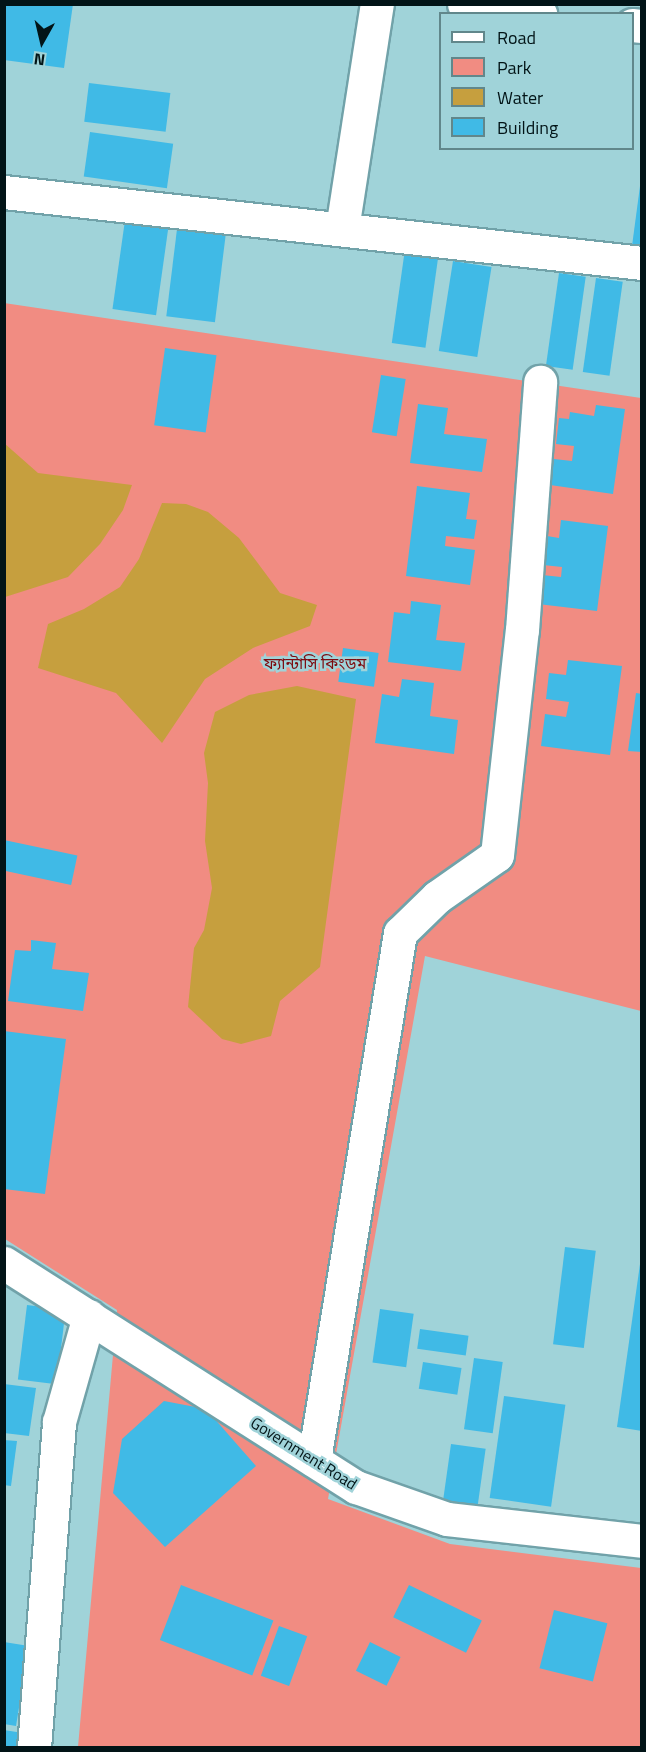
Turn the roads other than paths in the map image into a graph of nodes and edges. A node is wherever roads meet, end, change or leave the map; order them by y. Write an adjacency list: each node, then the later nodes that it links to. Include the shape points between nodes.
1 (377, 4): 5 (street)
2 (464, 4): 3 (street)
3 (525, 12)
4 (4, 192): 5 (street)
5 (342, 229): 6 (street)
6 (642, 263)
7 (540, 382): 10 (street, via 522,630 497,855 437,897 400,933)
8 (4, 1263): 9 (street, Government Road)
9 (89, 1316): 10 (street, Government Road); 12 (street, via 59,1422)
10 (314, 1460): 11 (street, Government Road, via 356,1487 447,1519)
11 (642, 1541)
12 (34, 1748)

